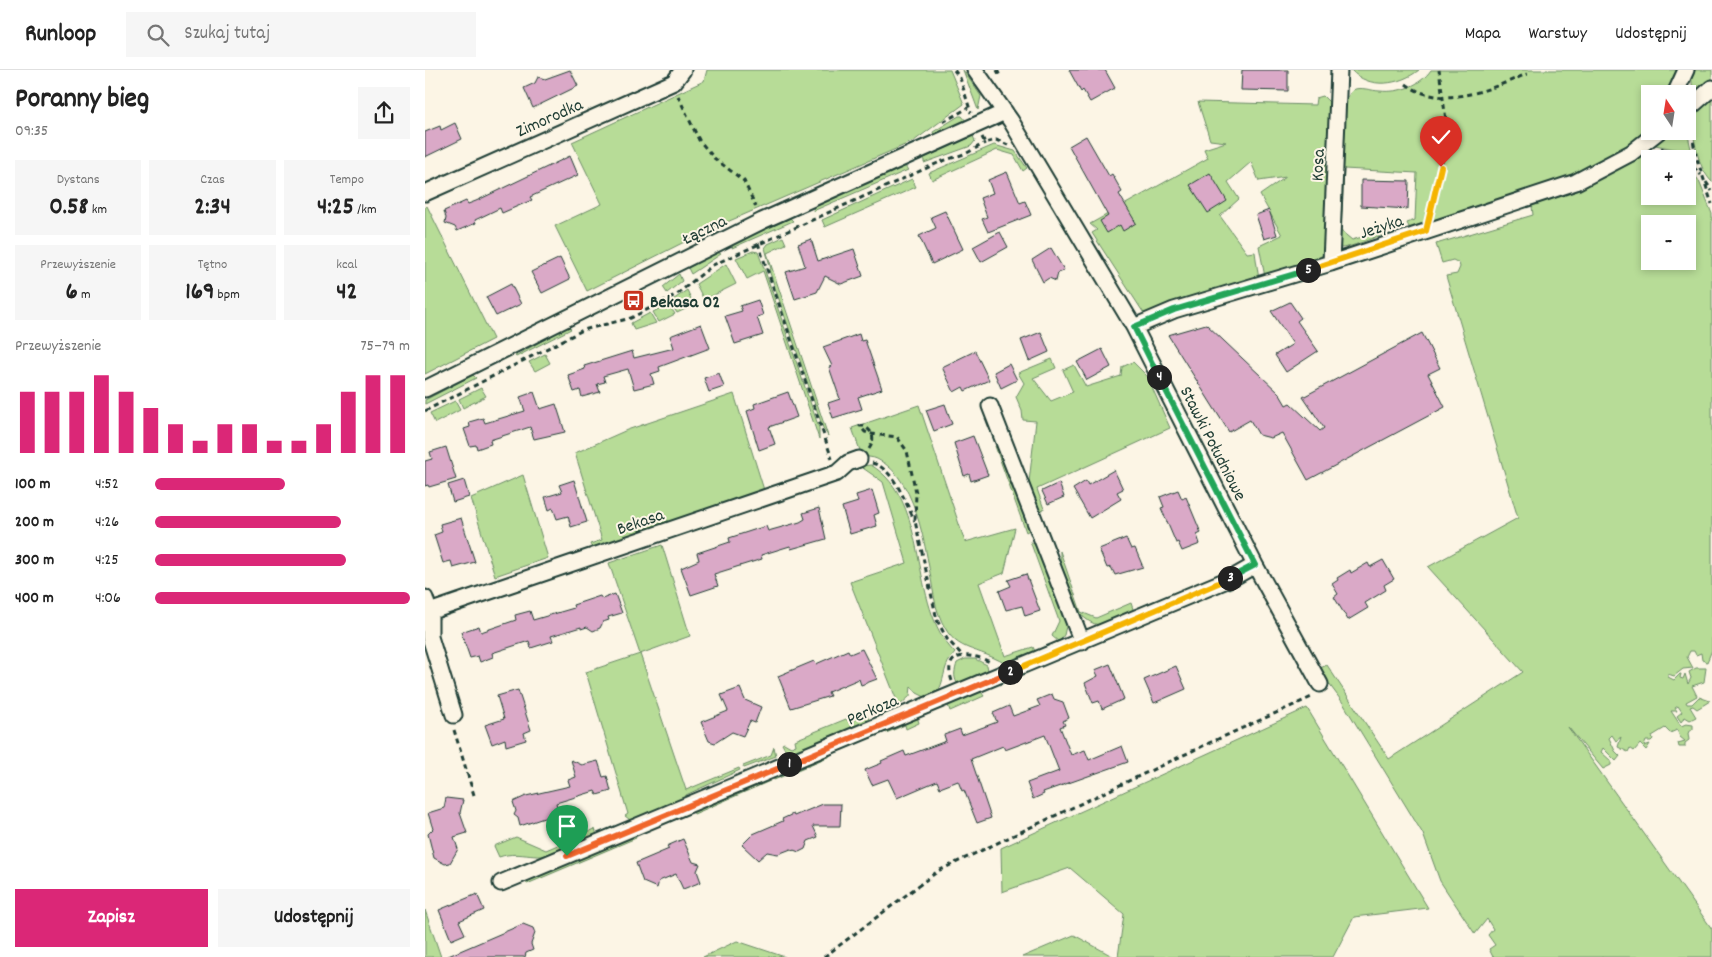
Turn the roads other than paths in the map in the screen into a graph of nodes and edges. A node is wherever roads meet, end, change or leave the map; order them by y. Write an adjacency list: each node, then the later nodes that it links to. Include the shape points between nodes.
1 (975, 70): 8 (street, Stawki Południowe)
2 (1339, 70): 13 (street, Kosa)
3 (1686, 70): 5 (street)
4 (679, 76): 12 (street, Zimorodka)
5 (1679, 85)
6 (1712, 88): 7 (street)
7 (1696, 102)
8 (1005, 112): 14 (street, Stawki Południowe); 15 (street, Łączna, via 762,221)
9 (1645, 140): 11 (street)
10 (1648, 140): 11 (street, Jeżyka)
11 (1641, 146): 13 (street, Jeżyka, via 1576,182)
12 (425, 193)
13 (1331, 263): 14 (street, Jeżyka, via 1174,310)
14 (1134, 327): 18 (street, Stawki Południowe)
15 (425, 389)
16 (991, 406): 20 (street)
17 (859, 460): 19 (street, Bekasa, via 848,463 837,473)
18 (1255, 565): 20 (street, Perkoza); 21 (street, Stawki Południowe)
19 (427, 605): 22 (street, Bekasa, via 430,637)
20 (1082, 642): 23 (street, Perkoza)
21 (1316, 686)
22 (454, 715)
23 (501, 883)

